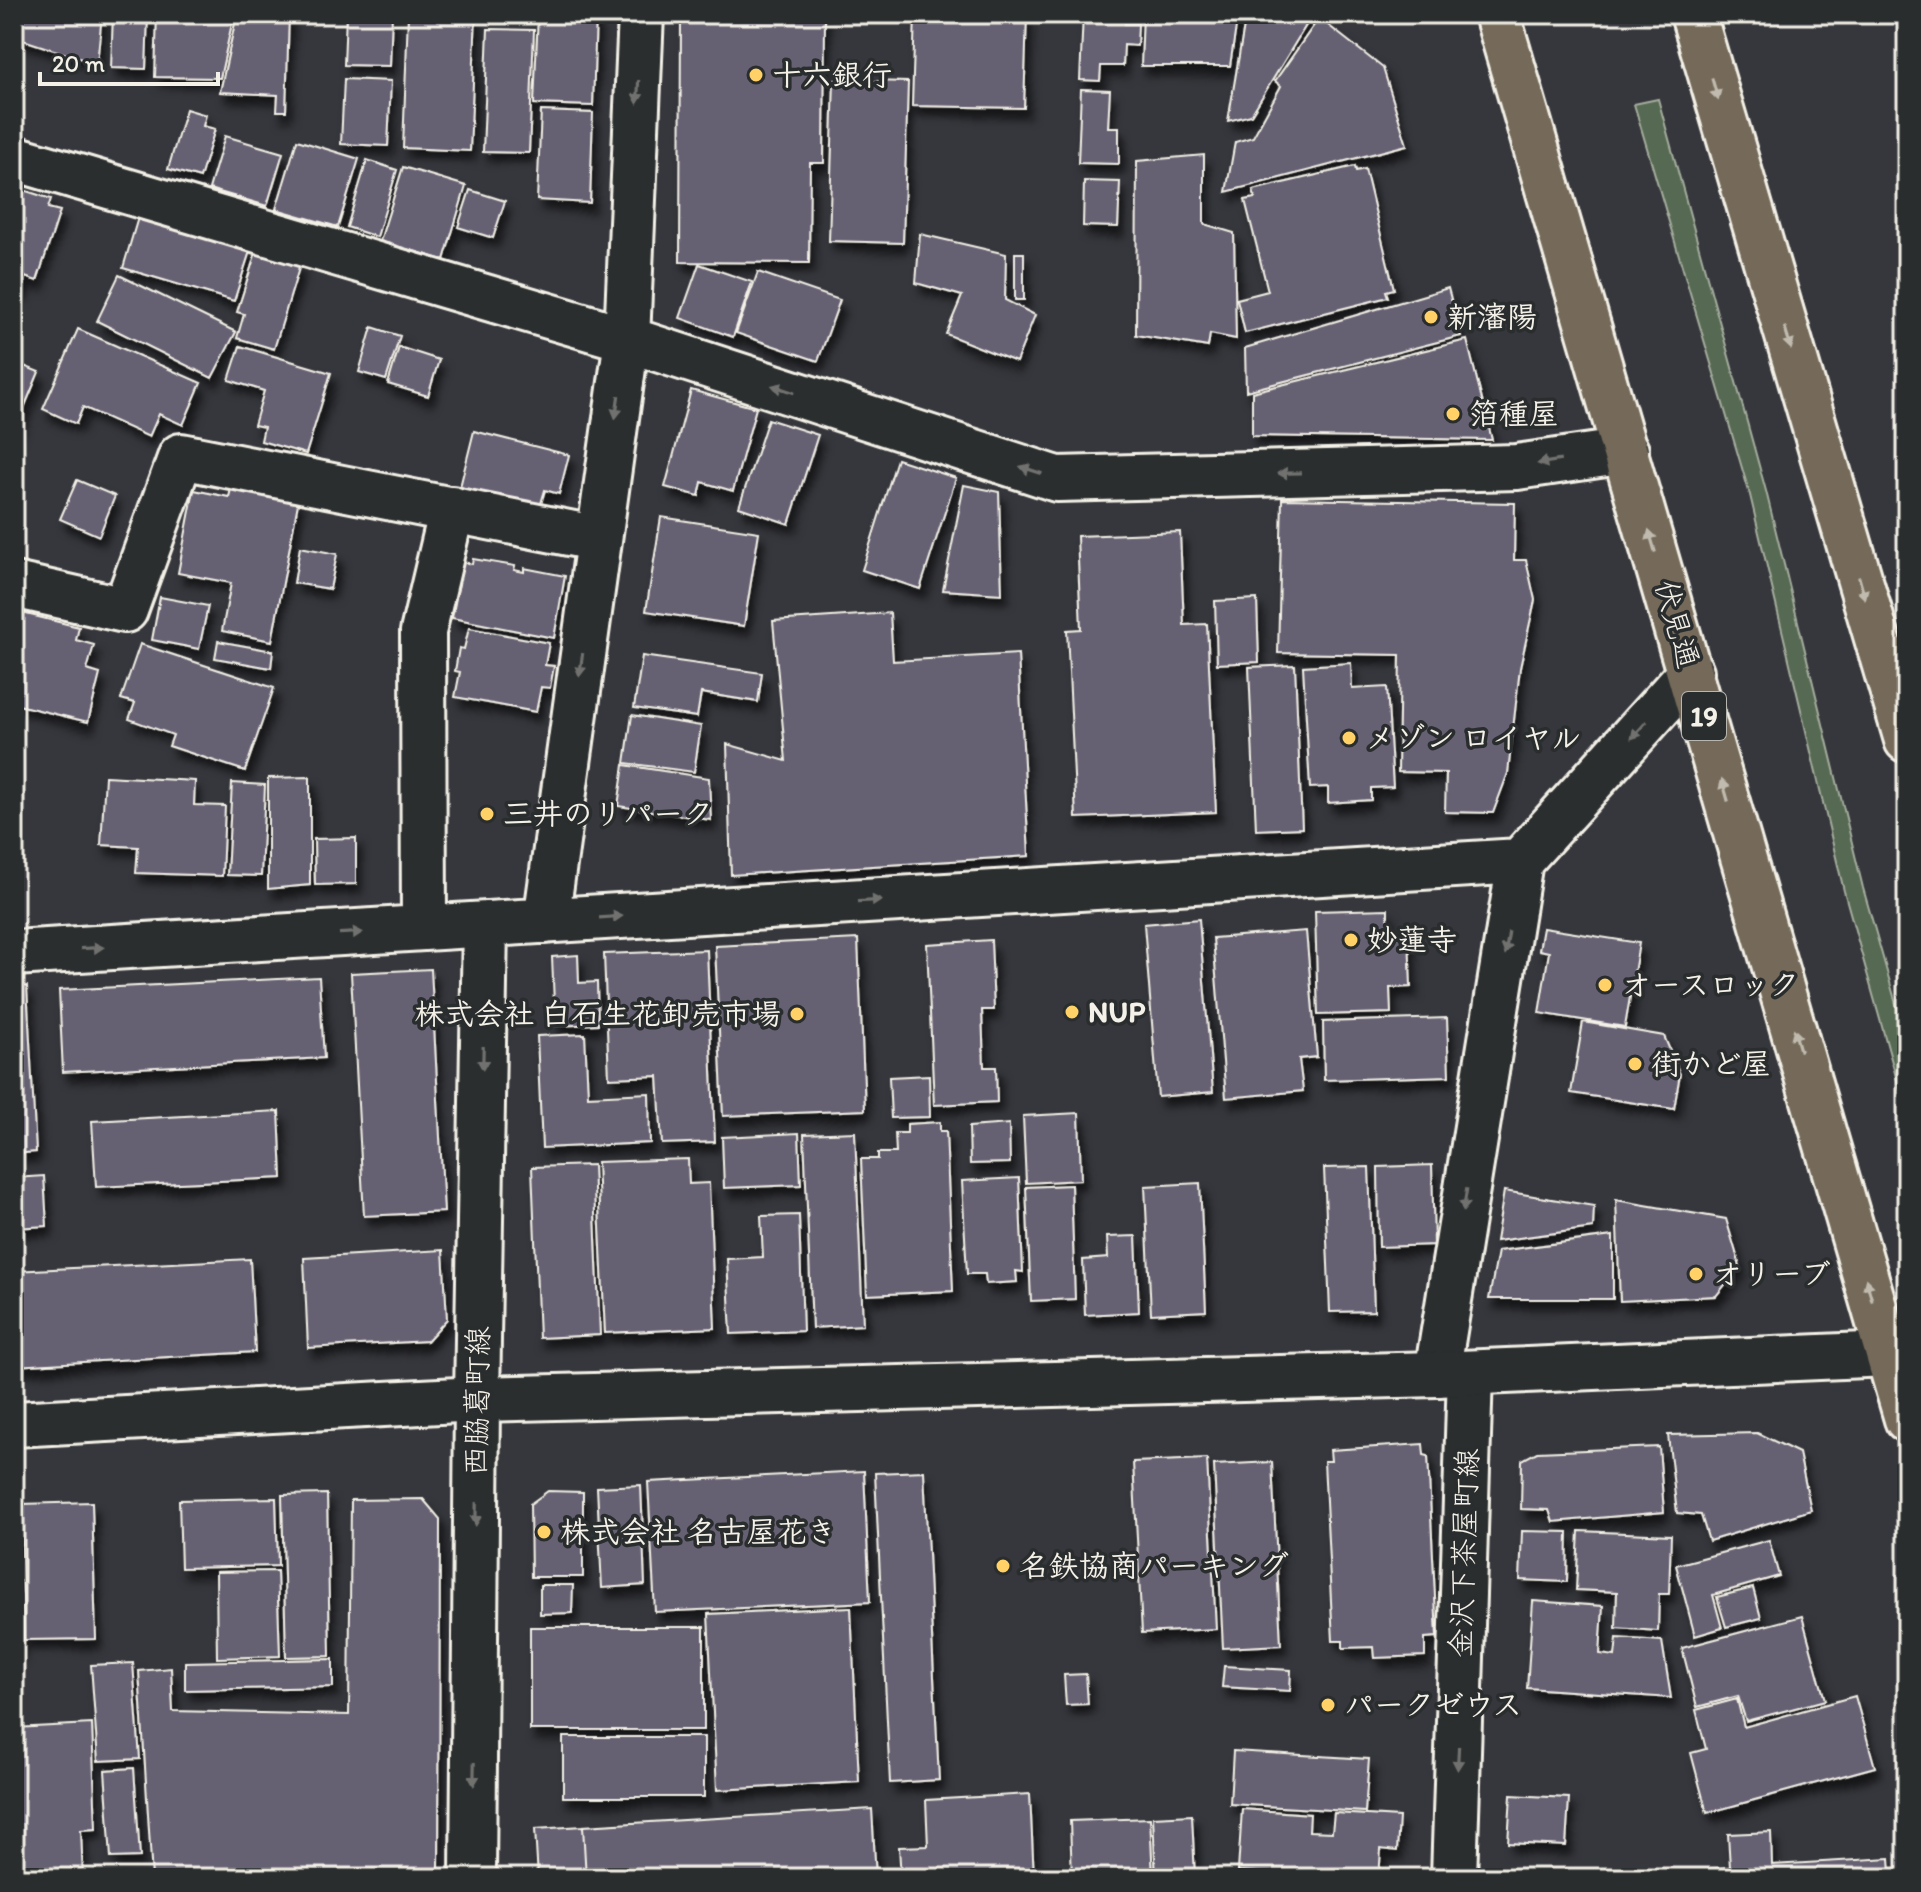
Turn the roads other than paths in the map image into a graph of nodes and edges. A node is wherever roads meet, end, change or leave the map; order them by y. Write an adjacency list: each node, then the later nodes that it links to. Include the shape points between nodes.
1 (641, 14): 5 (street, one-way to 5)
2 (1497, 14): 6 (highway, 伏見通 / 19)
3 (1693, 14): 11 (highway, one-way to 11)
4 (14, 158): 5 (street)
5 (627, 339): 6 (street, one-way to 5, via 1517,467 1057,479); 8 (street, one-way to 8)
6 (1626, 451): 10 (highway, 伏見通 / 19, one-way to 6)
7 (452, 509): 8 (street); 9 (street, via 181,456 125,610); 15 (street, via 423,632)
8 (599, 539): 13 (street, one-way to 13)
9 (14, 585)
10 (1691, 672): 12 (street, one-way to 12); 17 (highway, 伏見通 / 19, one-way to 10)
11 (1907, 740)
12 (1520, 861): 13 (street, one-way to 12); 18 (street, 金沢下茶屋町線, one-way to 18)
13 (546, 921): 14 (street)
14 (485, 924): 15 (street); 19 (street, 西脇葛町線, one-way to 19)
15 (424, 928): 16 (street, one-way to 15)
16 (14, 953)
17 (1888, 1354): 18 (street); 20 (highway, 伏見通 / 19)
18 (1453, 1373): 19 (street); 23 (street, 金沢下茶屋町線, one-way to 23)
19 (477, 1399): 21 (street); 22 (street, 西脇葛町線, one-way to 22)
20 (1907, 1419)
21 (14, 1424)
22 (473, 1878)
23 (1454, 1878)

